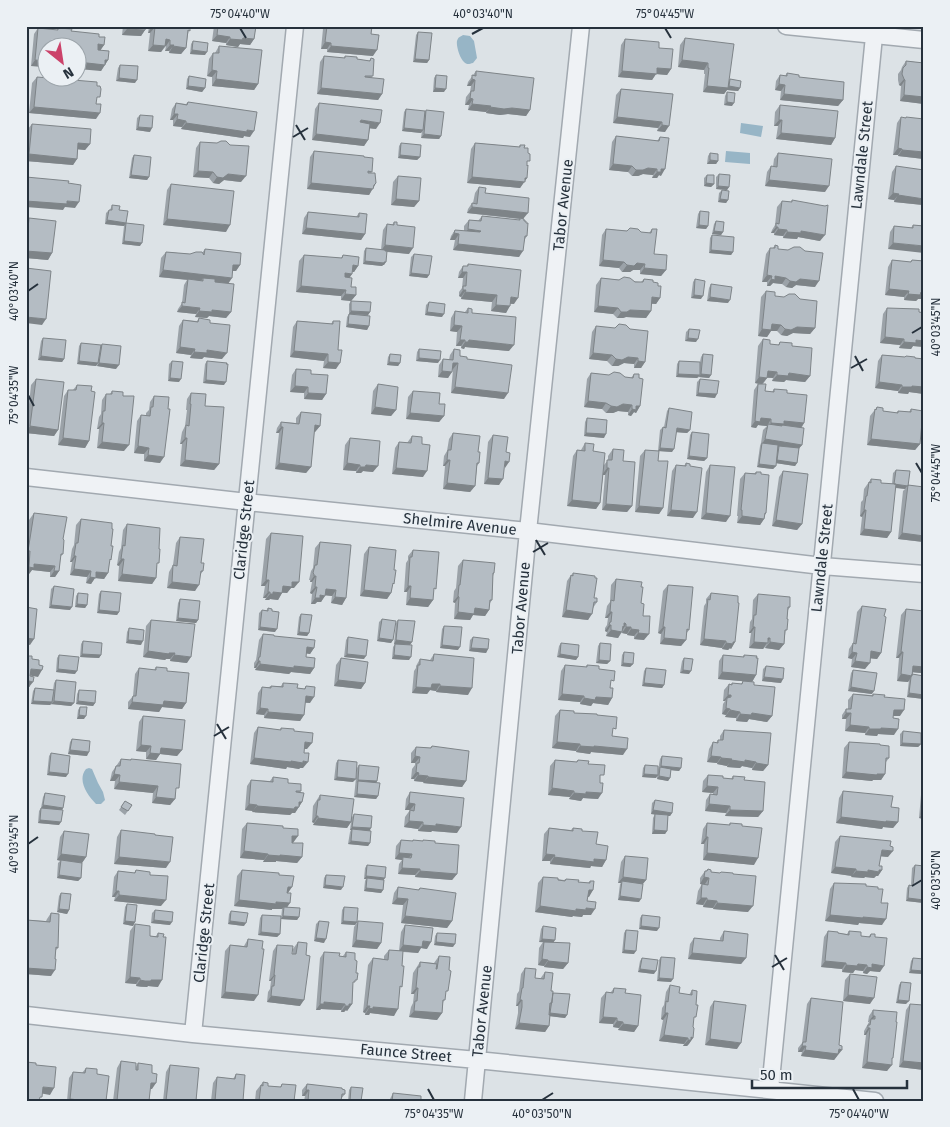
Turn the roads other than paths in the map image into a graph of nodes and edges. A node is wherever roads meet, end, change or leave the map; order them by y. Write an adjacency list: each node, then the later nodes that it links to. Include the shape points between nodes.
1 (295, 26): 7 (street, Claridge Street)
2 (582, 26): 8 (street, Tabor Avenue)
3 (786, 26): 4 (street)
4 (875, 31): 5 (street); 9 (street, Lawndale Street)
5 (924, 40)
6 (26, 477): 7 (street, Shelmire Avenue)
7 (247, 502): 8 (street, Shelmire Avenue); 12 (street, Claridge Street)
8 (528, 531): 9 (street, Shelmire Avenue); 13 (street, Tabor Avenue)
9 (822, 566): 10 (street, Shelmire Avenue); 14 (street, Lawndale Street)
10 (924, 574)
11 (26, 1015): 12 (street, Faunce Street)
12 (194, 1034): 13 (street, Faunce Street)
13 (478, 1060): 14 (street, Faunce Street); 15 (street, Tabor Avenue)
14 (770, 1090): 16 (street, Faunce Street)
15 (473, 1101)
16 (874, 1101)

